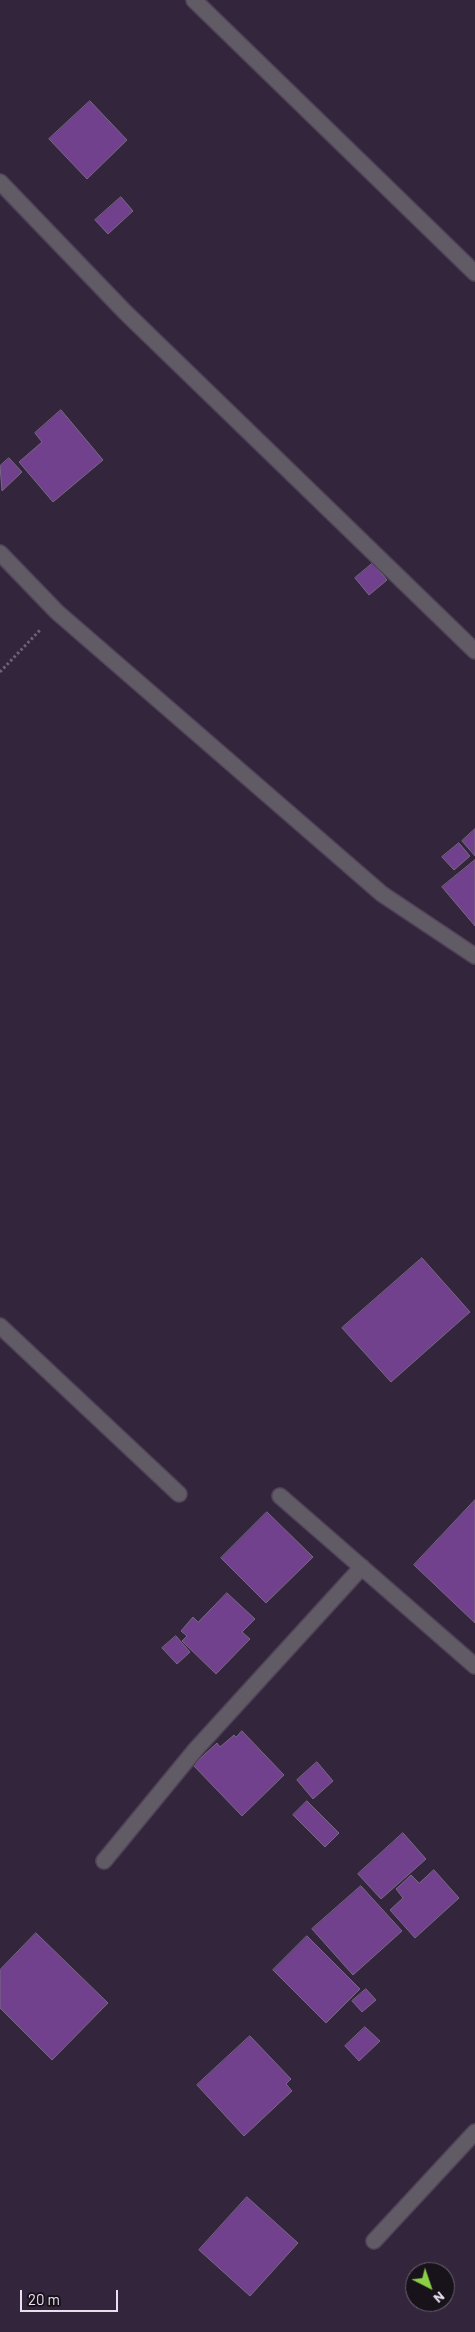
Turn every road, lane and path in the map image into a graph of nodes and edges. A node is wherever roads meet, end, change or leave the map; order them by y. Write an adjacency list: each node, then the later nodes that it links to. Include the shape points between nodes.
1 (194, 0): 3 (street)
2 (0, 182): 6 (street, via 125,312)
3 (475, 273)
4 (0, 553): 5 (street)
5 (57, 612): 7 (path); 8 (street, via 382,894)
6 (475, 651)
7 (0, 672)
8 (475, 956)
9 (0, 1326): 10 (street)
10 (179, 1494)
11 (280, 1496): 12 (street)
12 (362, 1567): 13 (street); 14 (street, via 196,1748)
13 (475, 1666)
14 (104, 1861)
15 (475, 2132): 16 (street)
16 (374, 2241)

